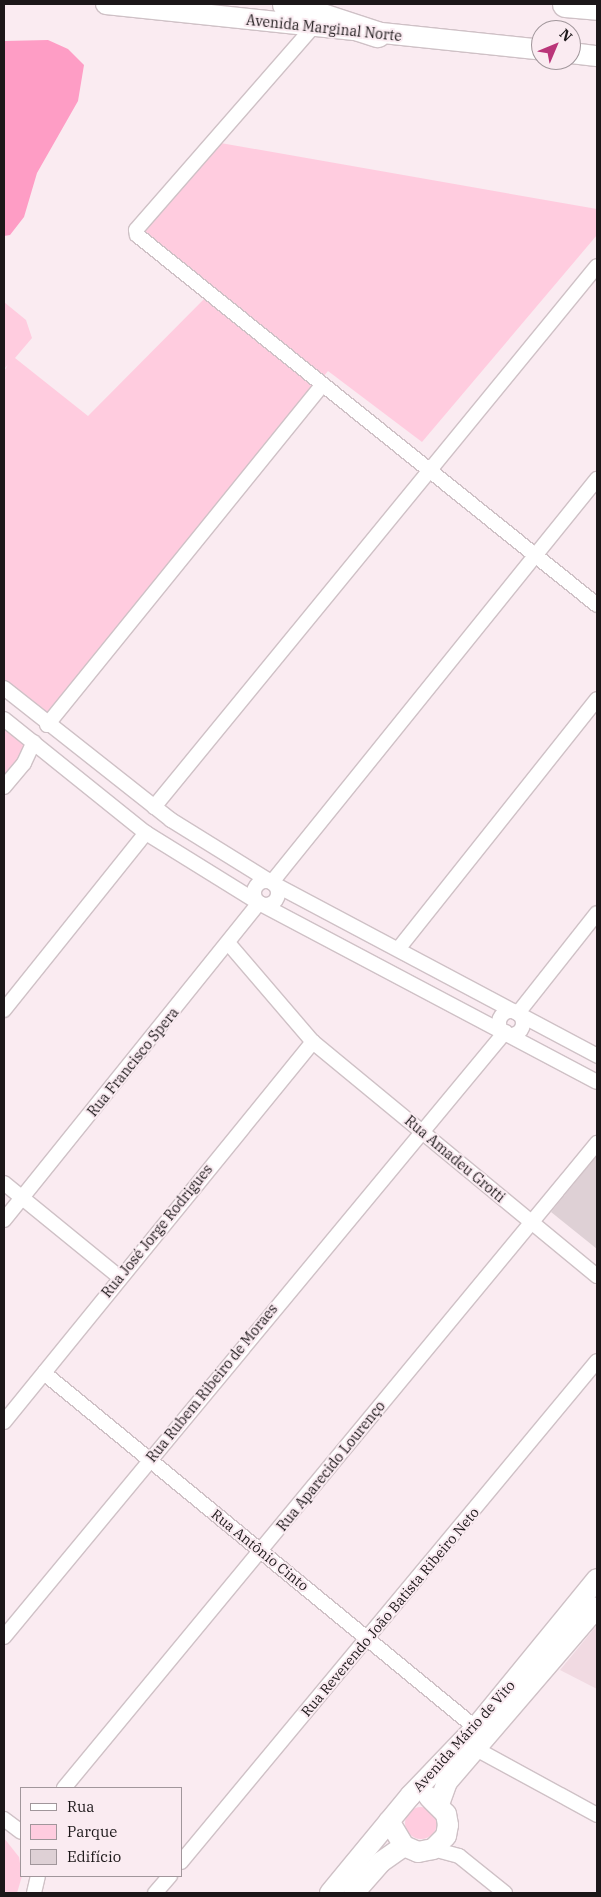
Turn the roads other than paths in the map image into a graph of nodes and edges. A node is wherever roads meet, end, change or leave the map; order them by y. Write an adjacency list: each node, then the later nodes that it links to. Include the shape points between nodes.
1 (106, 4): 5 (main road, Avenida Marginal Norte)
2 (285, 4): 6 (highway)
3 (565, 4): 4 (highway)
4 (597, 7)
5 (313, 26): 6 (main road, Avenida Marginal Norte); 11 (street, via 136,233)
6 (377, 34): 7 (main road, Avenida Marginal Norte)
7 (531, 49)
8 (581, 55): 9 (main road)
9 (597, 56)
10 (597, 266): 12 (street)
11 (321, 387): 12 (street); 19 (street)
12 (426, 470): 14 (street); 22 (street)
13 (597, 479): 14 (street)
14 (533, 555): 15 (street); 24 (street)
15 (597, 605)
16 (4, 688): 19 (street)
17 (597, 699): 28 (street)
18 (4, 719): 20 (street)
19 (47, 726): 20 (street, via 34,726 30,736); 22 (street)
20 (34, 742): 21 (street, via 24,763); 23 (street)
21 (4, 787)
22 (154, 807): 24 (street)
23 (146, 833): 25 (street); 29 (street)
24 (272, 882): 25 (street, via 260,882 254,888); 28 (street)
25 (259, 903): 27 (street, Rua Francisco Spera); 31 (street)
26 (597, 913): 30 (street)
27 (229, 944): 32 (street, Rua Amadeu Grotti); 38 (street, Rua Francisco Spera)
28 (399, 948): 30 (street)
29 (4, 1010)
30 (518, 1013): 31 (street, Rua Rubem Ribeiro de Moraes, via 522,1027 515,1034); 33 (street)
31 (505, 1032): 34 (street); 35 (street, Rua Rubem Ribeiro de Moraes)
32 (312, 1042): 35 (street, Rua Amadeu Grotti); 41 (street, Rua José Jorge Rodrigues)
33 (597, 1056)
34 (597, 1082)
35 (420, 1130): 40 (street, Rua Amadeu Grotti); 46 (street, Rua Rubem Ribeiro de Moraes)
36 (597, 1143): 40 (street, Rua Aparecido Lourenço)
37 (4, 1183): 38 (street)
38 (22, 1198): 39 (street, Rua Francisco Spera); 41 (street)
39 (4, 1220)
40 (532, 1223): 42 (street, Rua Amadeu Grotti); 47 (street, Rua Aparecido Lourenço)
41 (118, 1276): 44 (street, Rua José Jorge Rodrigues)
42 (597, 1276)
43 (597, 1361): 51 (street, Rua Reverendo João Batista Ribeiro Neto)
44 (44, 1373): 45 (street, Rua José Jorge Rodrigues); 46 (street, Rua Antônio Cinto)
45 (4, 1422)
46 (149, 1459): 47 (street, Rua Antônio Cinto); 50 (street, Rua Rubem Ribeiro de Moraes)
47 (261, 1552): 51 (street, Rua Antônio Cinto); 53 (street, Rua Aparecido Lourenço)
48 (597, 1579): 52 (main road, Avenida Mário de Vito)
49 (597, 1607): 52 (main road, Avenida Mário de Vito)
50 (4, 1637)
51 (368, 1638): 52 (street, Rua Antônio Cinto); 64 (street, Rua Reverendo João Batista Ribeiro Neto)
52 (475, 1739): 54 (main road, Avenida Mário de Vito); 55 (main road, Avenida Mário de Vito, via 447,1782); 56 (street, Rua Antônio Cinto)
53 (65, 1787)
54 (410, 1796): 55 (main road, via 431,1798); 58 (main road, Avenida Mário de Vito)
55 (439, 1804): 59 (main road, Avenida Mário de Vito)
56 (597, 1815)
57 (4, 1819): 60 (street)
58 (389, 1820): 61 (main road); 69 (main road, Avenida Mário de Vito)
59 (448, 1825): 62 (main road, via 446,1836); 63 (street)
60 (20, 1831)
61 (404, 1846): 62 (main road, via 418,1852); 70 (main road, via 375,1868)
62 (433, 1849): 63 (street)
63 (459, 1856): 71 (street)
64 (182, 1861)
65 (38, 1877): 67 (street)
66 (169, 1877): 68 (street)
67 (34, 1893)
68 (155, 1893)
69 (330, 1893)
70 (354, 1893)
71 (505, 1893)

